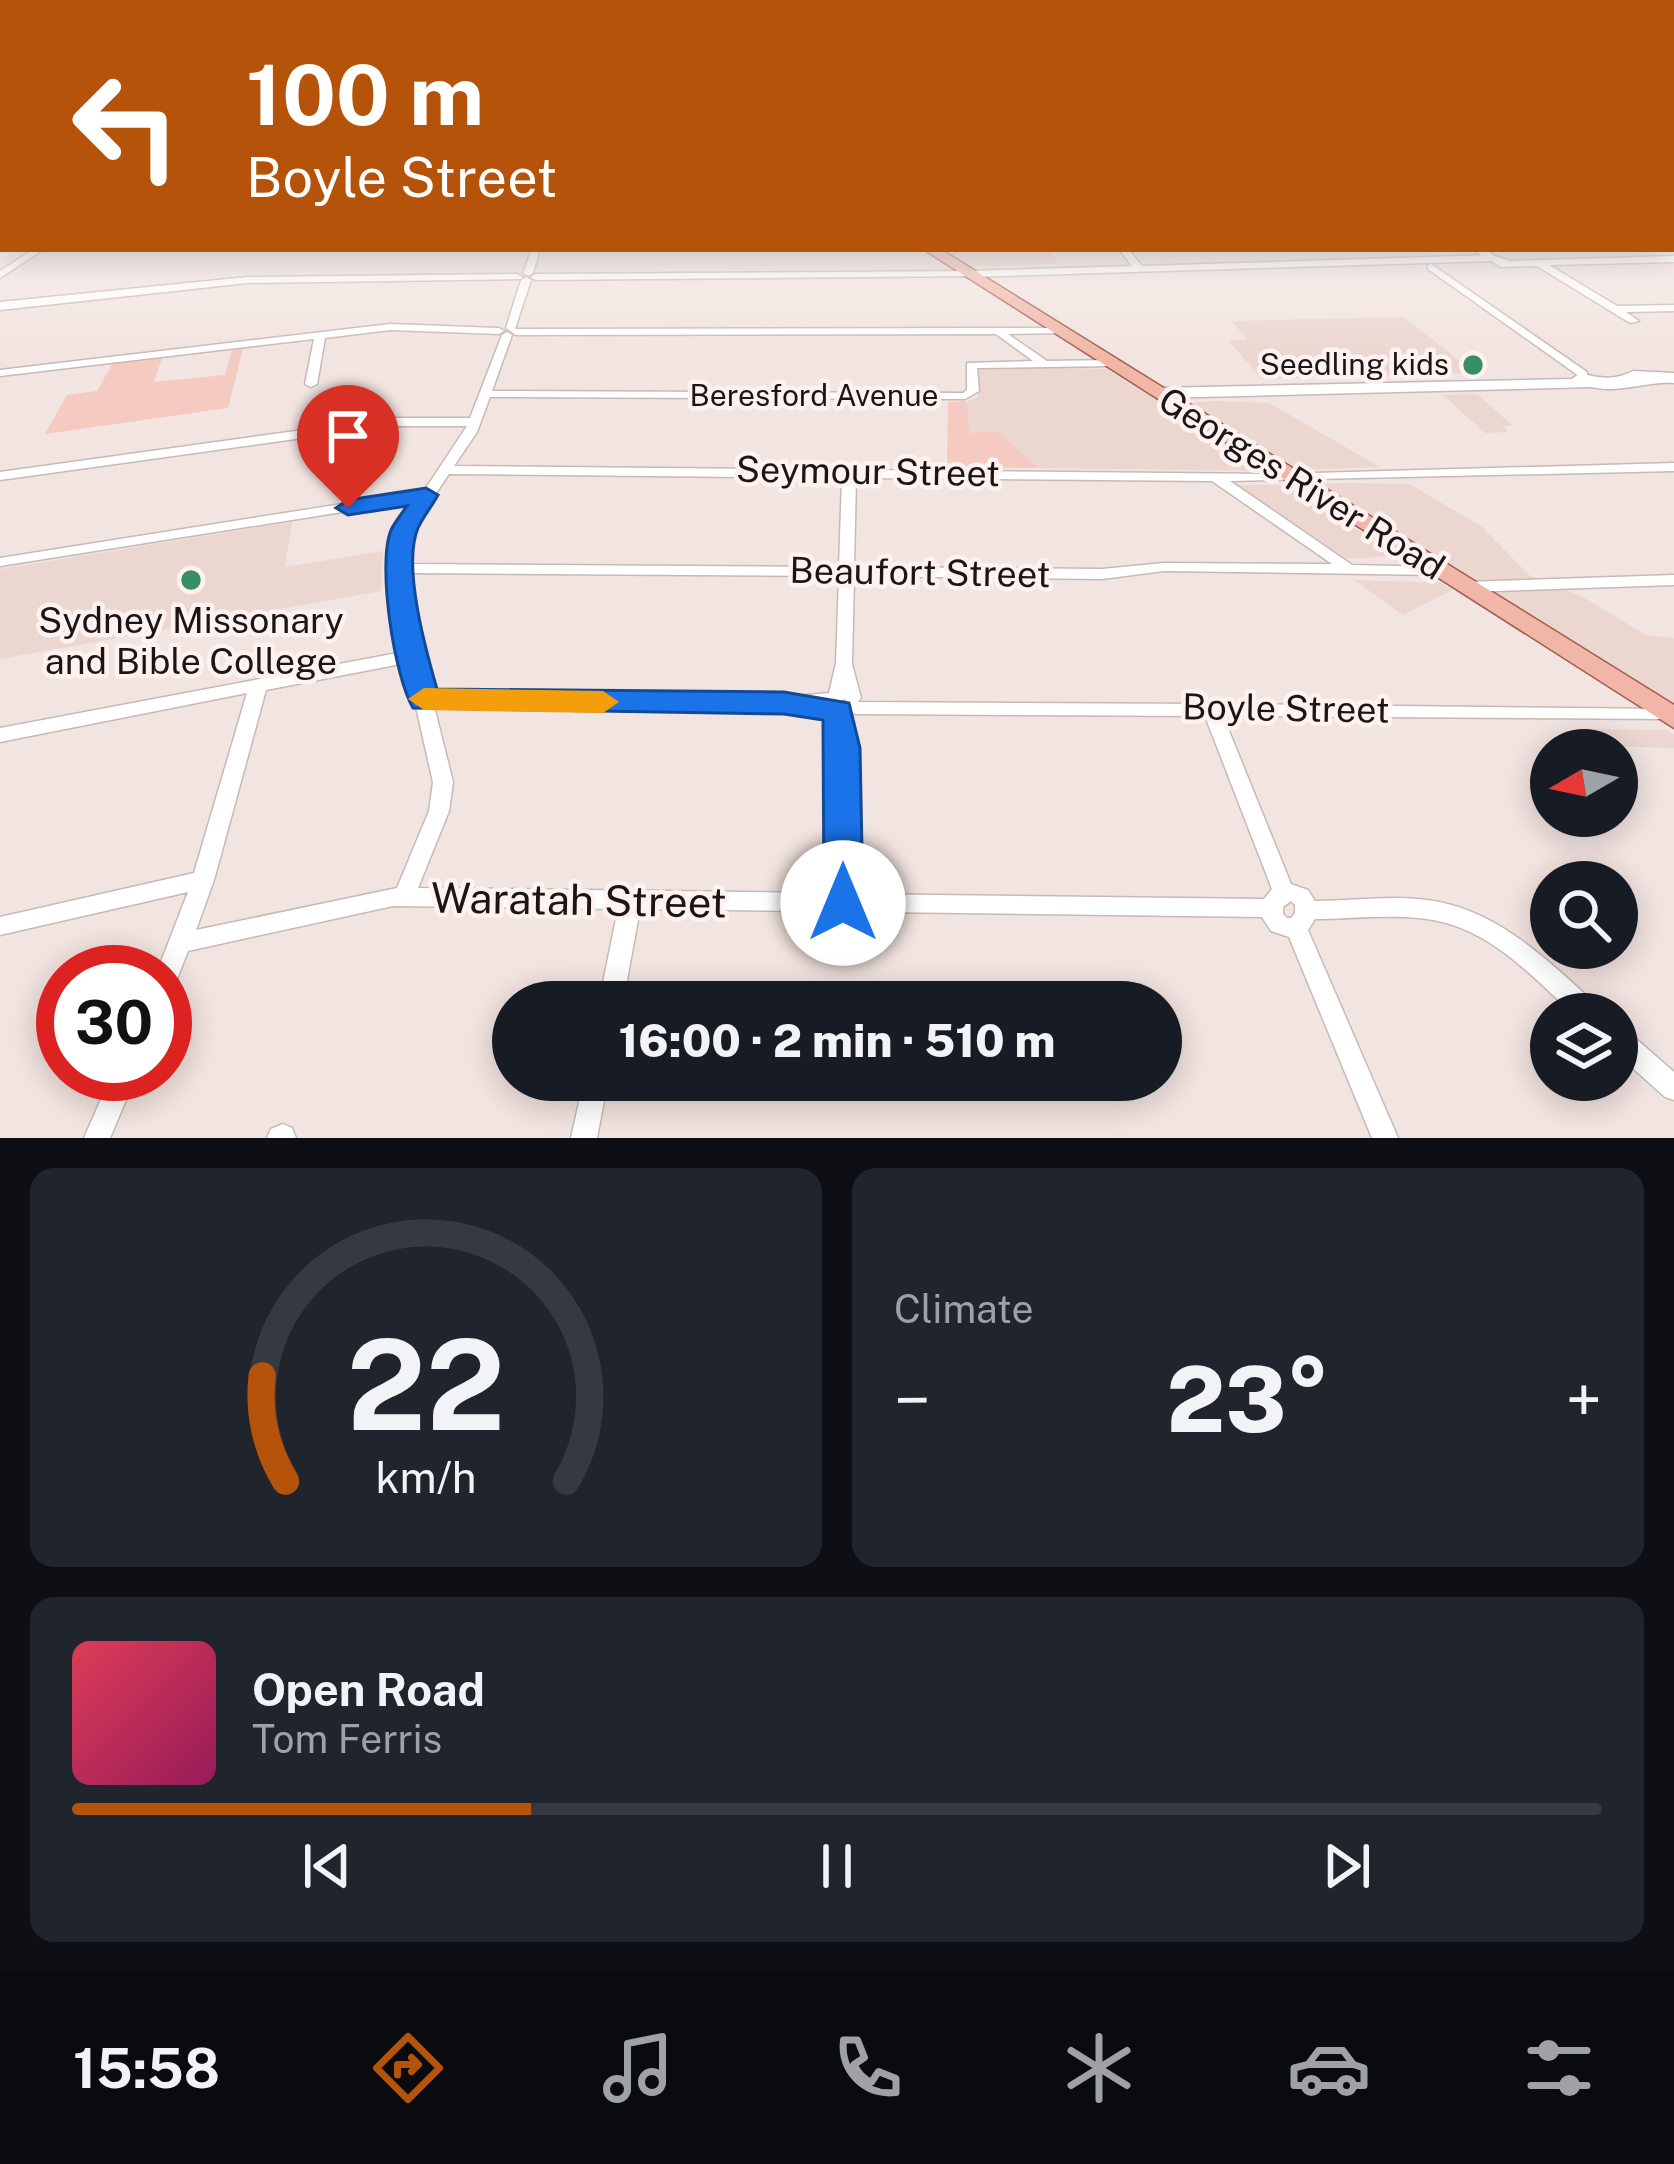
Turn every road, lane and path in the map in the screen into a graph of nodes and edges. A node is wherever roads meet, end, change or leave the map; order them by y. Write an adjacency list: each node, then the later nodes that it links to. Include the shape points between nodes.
1 (35, 252): 10 (street)
2 (535, 252): 12 (street)
3 (935, 252): 11 (main road, Georges River Road)
4 (1126, 252): 9 (street)
5 (1674, 257): 7 (street)
6 (1493, 258): 7 (street); 8 (street)
7 (1535, 260): 15 (street)
8 (1434, 264): 9 (street); 25 (street)
9 (1138, 268): 11 (street)
10 (0, 274)
11 (970, 274): 12 (street); 19 (main road, Georges River Road)
12 (527, 277): 13 (street, via 247,280); 17 (street)
13 (0, 306)
14 (1674, 308): 15 (street)
15 (1615, 309): 16 (street)
16 (1634, 321)
17 (508, 331): 18 (street); 20 (street, via 390,326); 28 (street)
18 (999, 332): 19 (street); 22 (street)
19 (1061, 332): 21 (main road, Georges River Road)
20 (320, 335): 23 (street); 26 (street)
21 (1111, 363): 22 (street, Beresford Avenue); 27 (main road, Georges River Road)
22 (1046, 364): 28 (street, Beresford Avenue, via 971,365 973,391 964,396)
23 (0, 374)
24 (1674, 378): 25 (main road)
25 (1593, 379): 27 (main road)
26 (311, 384)
27 (1159, 393): 35 (main road, Georges River Road)
28 (486, 394): 29 (street)
29 (476, 422): 31 (street); 32 (street, via 388,422)
30 (1674, 466): 35 (street, Seymour Street)
31 (444, 470): 33 (street, Seymour Street); 36 (street)
32 (0, 476)
33 (849, 476): 34 (street, Seymour Street); 40 (street)
34 (1213, 476): 35 (street, Seymour Street); 41 (street)
35 (1292, 476): 39 (main road, Georges River Road)
36 (426, 495): 37 (street); 38 (street, via 403,532)
37 (0, 562)
38 (401, 568): 40 (street, Beaufort Street); 44 (street)
39 (1438, 570): 41 (street, Beaufort Street); 43 (main road, Georges River Road)
40 (848, 571): 41 (street, Beaufort Street); 47 (street)
41 (1351, 571)
42 (1674, 580): 43 (street)
43 (1467, 587): 49 (main road, Georges River Road)
44 (412, 656): 45 (street); 46 (street)
45 (258, 686): 50 (street); 51 (street)
46 (424, 700): 47 (street, Boyle Street); 52 (street, via 442,798)
47 (845, 704): 48 (street, Boyle Street); 55 (street)
48 (1211, 708): 49 (street, Boyle Street); 54 (street)
49 (1670, 716)
50 (0, 735)
51 (203, 880): 57 (street); 58 (street)
52 (404, 898): 53 (street, Waratah Street); 58 (street, Waratah Street)
53 (631, 900): 55 (street, Waratah Street); 60 (street)
54 (1277, 901): 55 (street, Waratah Street); 56 (street, via 1276,919)
55 (843, 903)
56 (1302, 918): 61 (street, via 1443,911 1511,944); 68 (street)
57 (0, 926)
58 (183, 942): 59 (street)
59 (182, 945)
60 (615, 981)
61 (1566, 993)
62 (1638, 1056): 63 (street)
63 (1674, 1088)
64 (113, 1101): 66 (street)
65 (592, 1101): 67 (street)
66 (97, 1138)
67 (584, 1138)
68 (1385, 1138)

